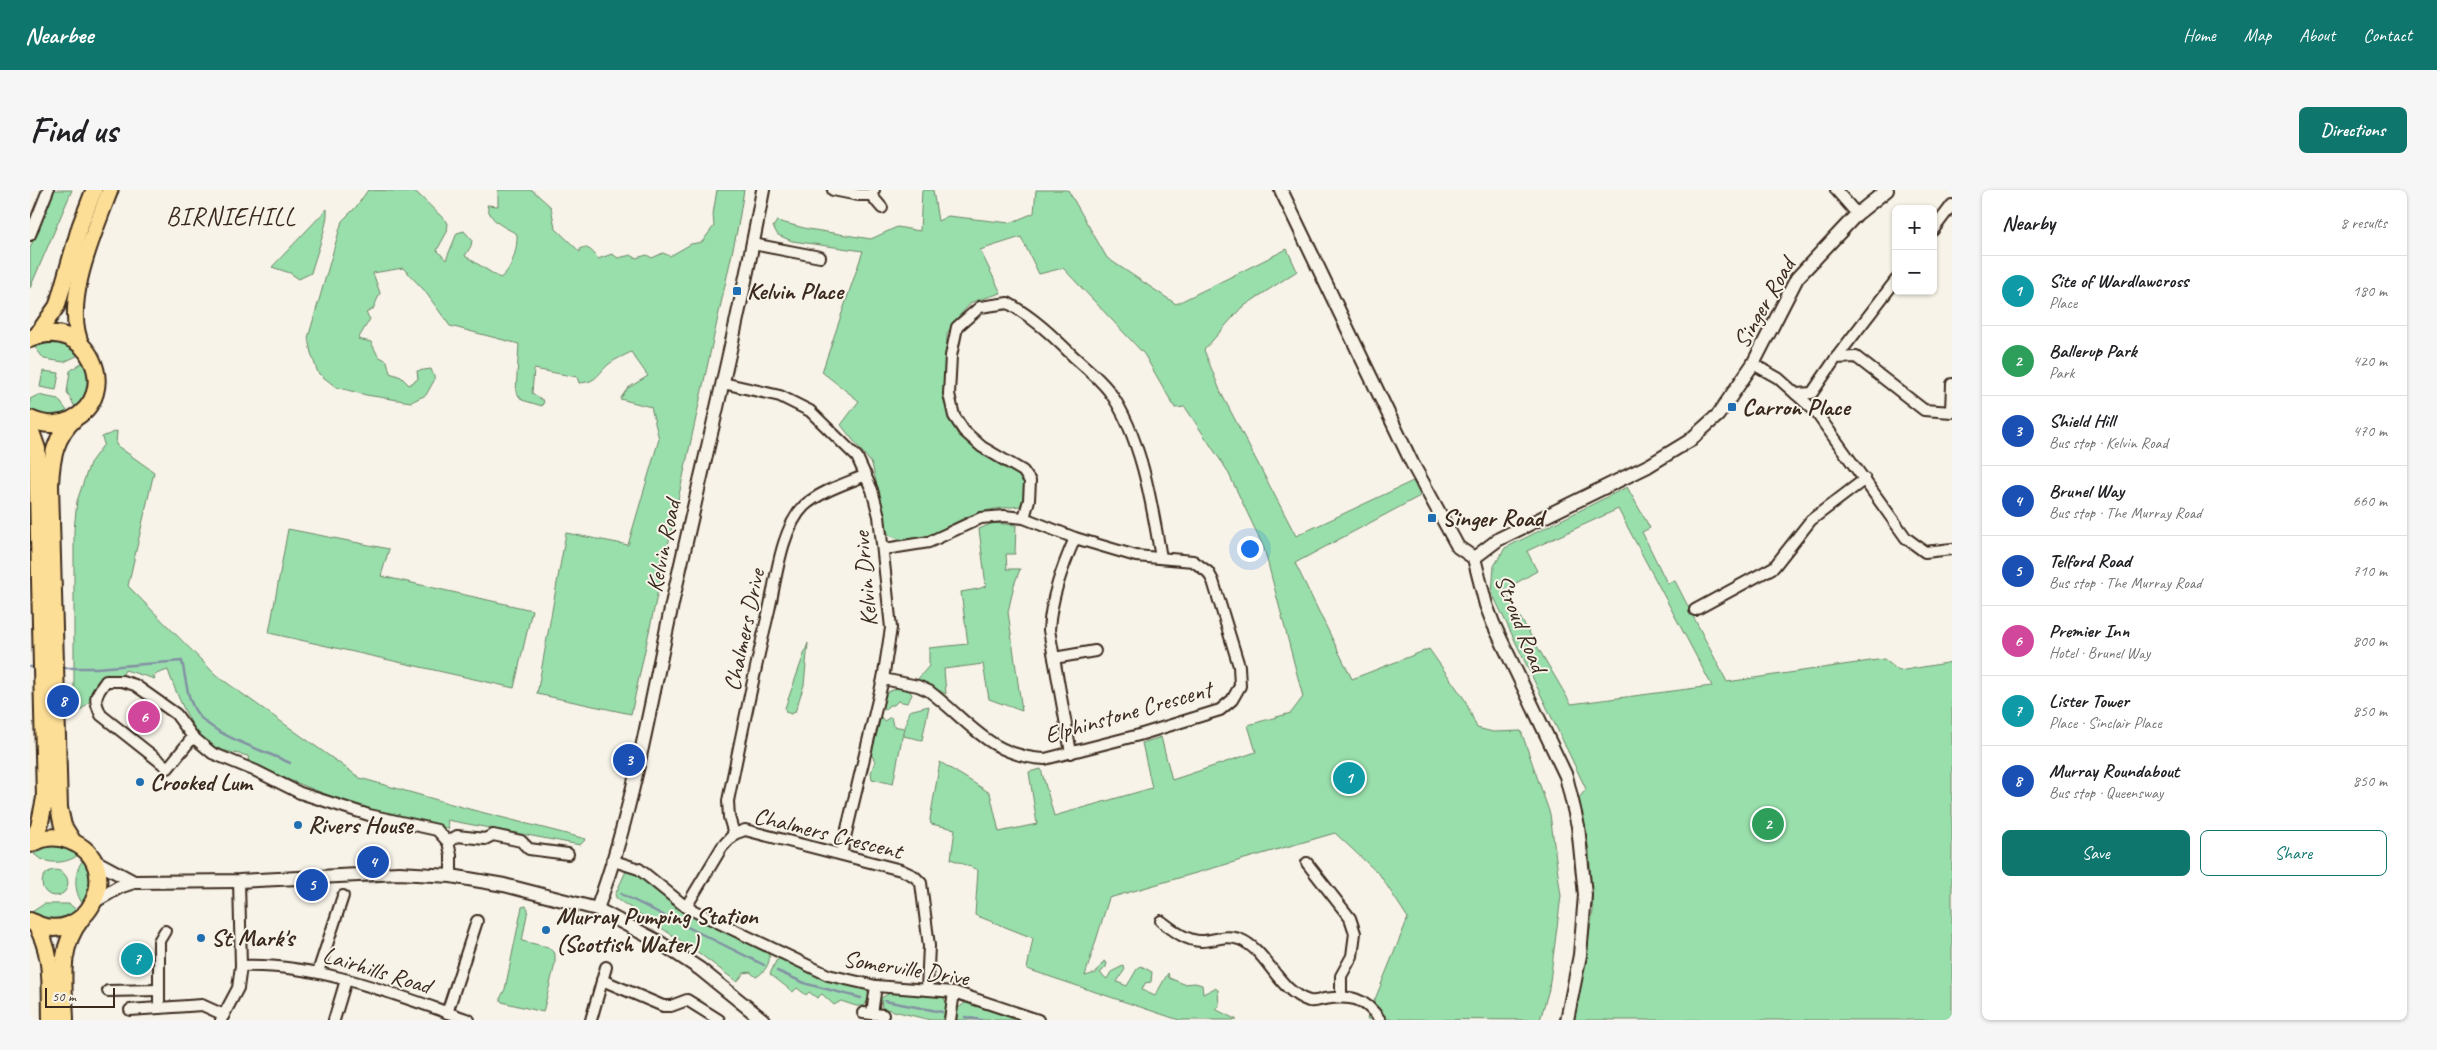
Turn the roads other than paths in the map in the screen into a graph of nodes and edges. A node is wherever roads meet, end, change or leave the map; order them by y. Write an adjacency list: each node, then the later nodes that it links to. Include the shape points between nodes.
1 (48, 190): 14 (street)
2 (94, 190): 18 (main road, via 57,306)
3 (110, 190): 19 (main road, via 80,285 76,320)
4 (763, 190): 15 (street, Kelvin Road)
5 (833, 190): 9 (street, via 858,195)
6 (1282, 190): 36 (street, Stroud Road, via 1412,463 1458,547)
7 (1836, 190): 12 (street)
8 (1887, 190): 12 (street, Singer Road)
9 (873, 192): 11 (street)
10 (1952, 205): 13 (street)
11 (882, 208)
12 (1857, 214): 21 (street, Singer Road, via 1797,278)
13 (1937, 225)
14 (30, 235)
15 (753, 244): 16 (street); 22 (street, Kelvin Road)
16 (820, 257)
17 (1892, 285): 20 (street)
18 (33, 337): 19 (highway, via 56,334)
19 (82, 346): 26 (highway, via 95,366 96,386 88,405)
20 (1836, 358): 24 (street, via 1812,393); 25 (street, via 1856,357 1924,410)
21 (1753, 364): 24 (street, via 1778,378); 36 (street, Singer Road, via 1718,415 1689,441 1648,466 1499,539)
22 (724, 383): 29 (street, Kelvin Drive, via 780,396 810,411 858,456); 52 (street, Kelvin Road, via 703,462)
23 (1952, 384): 25 (street)
24 (1796, 394): 30 (street, via 1815,411)
25 (1951, 412)
26 (75, 418): 27 (highway, via 54,424); 38 (highway, via 61,434 51,466)
27 (30, 419)
28 (30, 429): 38 (highway, via 37,449)
29 (866, 476): 33 (street, Kelvin Drive, via 879,516); 45 (street, Chalmers Drive, via 832,489 805,506 793,521 763,635 728,801)
30 (1865, 479): 34 (street, via 1906,538 1925,552); 37 (street, via 1811,520 1774,567)
31 (1024, 518): 32 (street, Elphinstone Crescent); 33 (street, Elphinstone Crescent, via 981,518 929,542); 35 (street, via 1030,481 1023,471 982,447 964,431 954,416 949,394 951,356 957,327 980,308 1008,303 1035,319 1108,390 1123,416 1141,461)
32 (1075, 538): 35 (street, Elphinstone Crescent, via 1136,556); 40 (street, via 1060,570 1050,616)
33 (884, 549): 41 (street, Kelvin Drive, via 891,628)
34 (1952, 549)
35 (1161, 558): 44 (street, Elphinstone Crescent, via 1193,561 1208,572 1236,653 1240,673 1238,691 1220,710)
36 (1474, 558): 92 (street, Stroud Road, via 1493,623 1566,776 1578,826 1585,895 1580,955)
37 (1694, 610)
38 (47, 642): 42 (highway)
39 (1095, 651): 40 (street)
40 (1054, 658): 44 (street)
41 (883, 679): 44 (street, Elphinstone Crescent, via 929,691 983,738 1008,753 1045,759); 50 (street, Kelvin Drive)
42 (49, 705): 46 (highway, via 60,816); 48 (highway, via 44,806 39,827)
43 (193, 737): 43 (street, via 168,768 101,715 95,703 97,694 106,681 135,685 176,714); 47 (street, via 212,753 300,793 370,815 437,830)
44 (1071, 753)
45 (734, 834): 50 (street, Chalmers Crescent, via 745,830); 59 (street, Chalmers Crescent, via 722,847)
46 (73, 842): 48 (highway, via 54,837); 51 (highway)
47 (448, 842): 49 (street, via 458,836 484,839 493,835 521,841 530,849); 54 (street)
48 (30, 844)
49 (568, 854)
50 (841, 854): 72 (street, Chalmers Crescent, via 901,870 920,883 929,946)
51 (93, 860): 56 (street); 58 (highway, via 99,880)
52 (614, 861): 59 (street, Somerville Drive, via 640,869); 60 (street, Kelvin Road)
53 (1307, 863): 76 (street, via 1350,918 1355,933 1352,956 1341,976)
54 (451, 876): 55 (street, via 399,873); 60 (street, via 504,885)
55 (239, 881): 56 (street); 66 (street)
56 (134, 882): 58 (street)
57 (343, 896): 68 (street)
58 (95, 901): 61 (highway)
59 (686, 907): 71 (street, Somerville Drive, via 828,975)
60 (597, 909): 88 (street, via 659,942 700,969)
61 (82, 918): 64 (highway, via 62,927 45,927); 83 (highway, via 71,933 64,952)
62 (477, 921): 79 (street)
63 (1161, 921): 76 (street, via 1184,937 1201,941 1226,936 1240,940 1252,948 1289,991 1311,1001)
64 (32, 922): 82 (highway, via 44,939 48,953)
65 (165, 931): 73 (street, via 159,942)
66 (241, 966): 68 (street, Lairhills Road, via 278,966); 81 (street, via 238,988)
67 (606, 967): 70 (street)
68 (318, 972): 69 (street, Lairhills Road)
69 (346, 980): 79 (street, Lairhills Road); 84 (street)
70 (602, 980): 86 (street); 87 (street, via 663,1006 687,1000)
71 (876, 986): 72 (street, Somerville Drive); 80 (street, via 868,1013)
72 (927, 989): 75 (street, Somerville Drive)
73 (159, 990): 74 (street); 77 (street)
74 (108, 991)
75 (954, 992): 89 (street); 90 (street, Somerville Drive)
76 (1341, 997): 91 (street, via 1364,1002)
77 (159, 1006): 78 (street); 81 (street, via 202,1005)
78 (130, 1010)
79 (447, 1012): 85 (street, Lairhills Road)
80 (883, 1015)
81 (223, 1018)
82 (51, 1020)
83 (65, 1020)
84 (334, 1020)
85 (469, 1020)
86 (591, 1020)
87 (719, 1020)
88 (762, 1020)
89 (950, 1020)
90 (1038, 1020)
91 (1380, 1020)
92 (1567, 1020)

